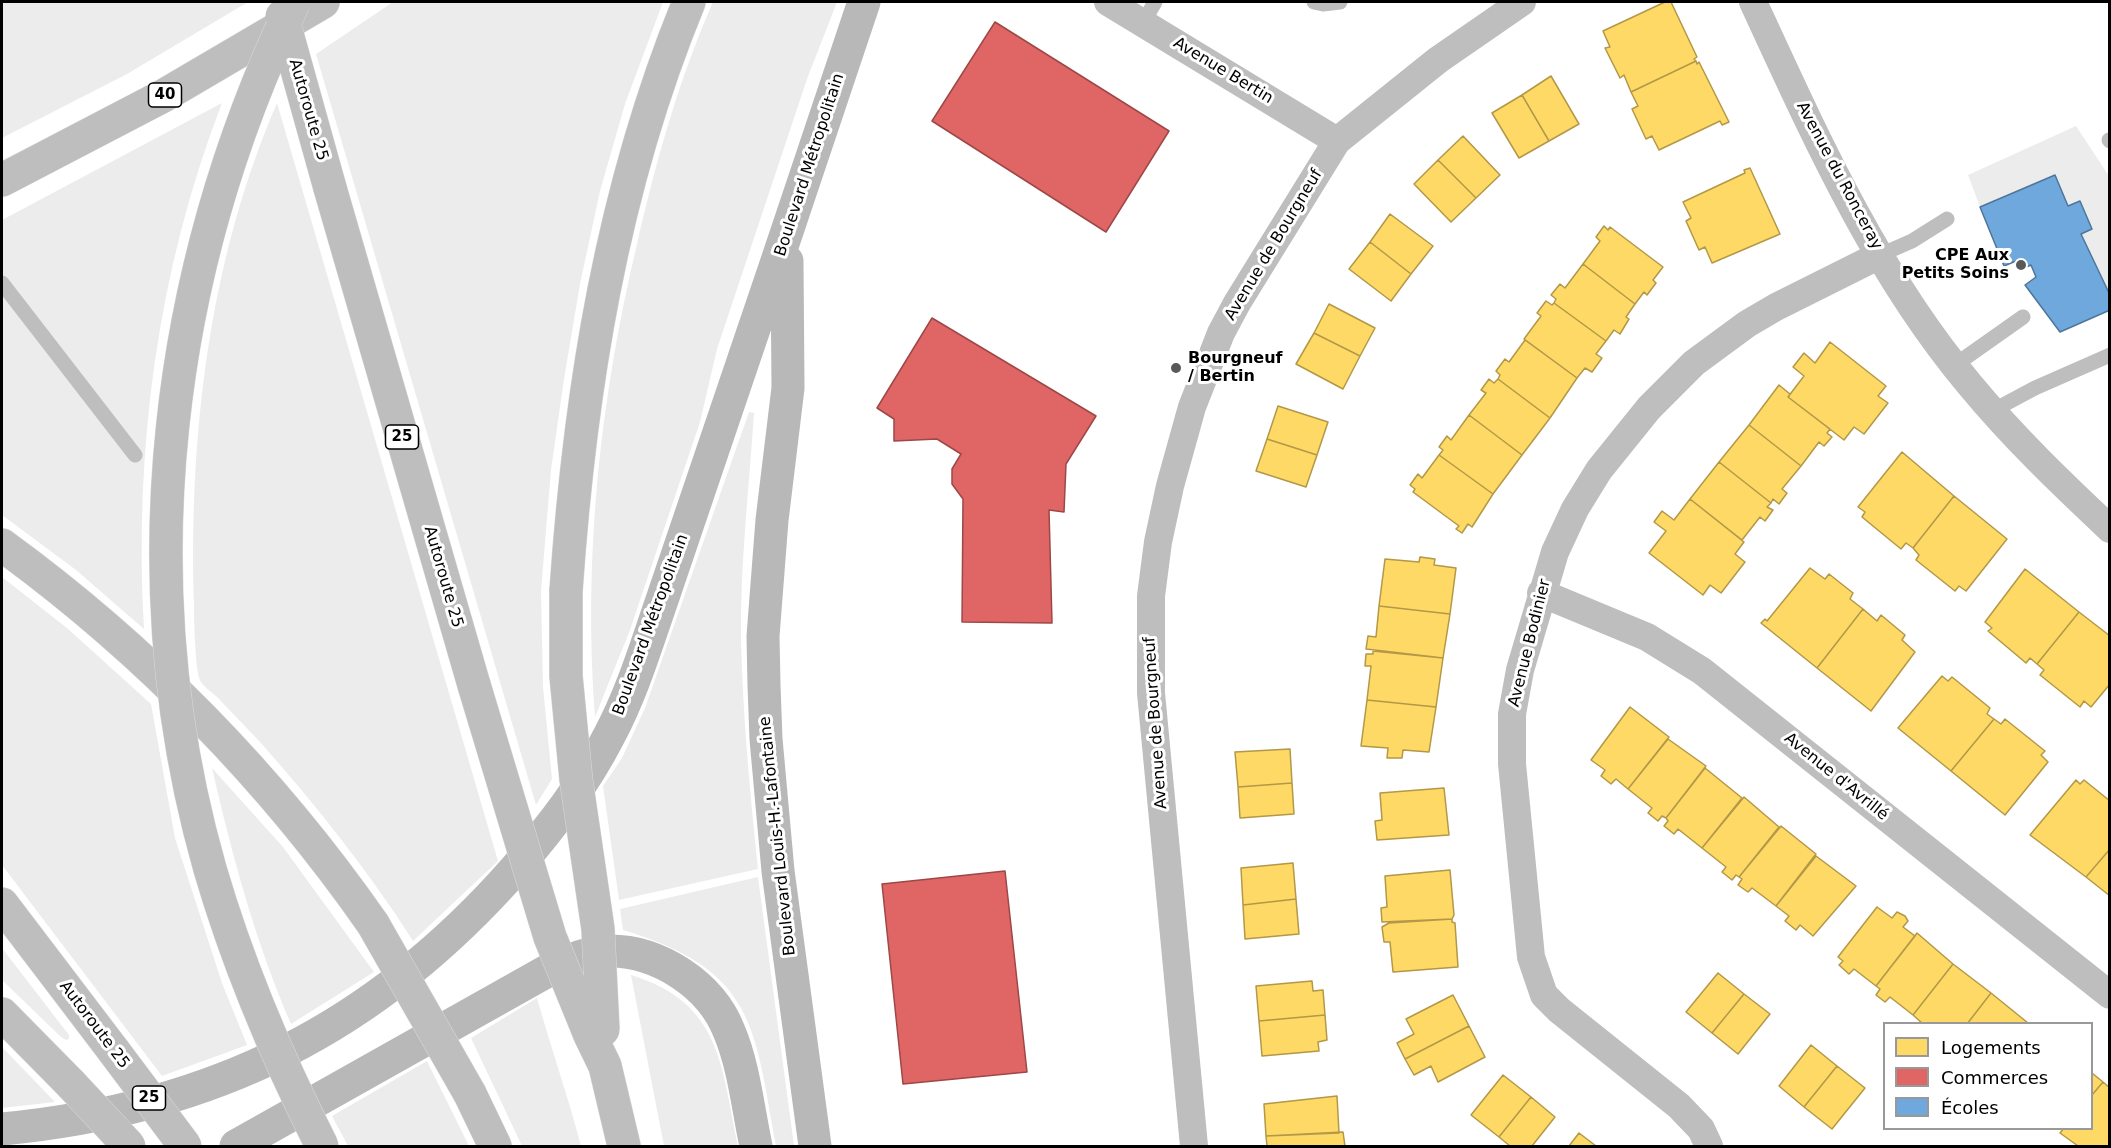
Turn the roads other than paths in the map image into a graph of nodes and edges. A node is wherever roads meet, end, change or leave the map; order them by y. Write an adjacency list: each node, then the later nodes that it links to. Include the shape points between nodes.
1 (278, 2): 29 (highway, Autoroute 25 / 25, bridge, via 550,937)
2 (294, 2): 34 (highway, bridge, via 235,141 184,331 171,435 167,584 176,691 210,867 238,956)
3 (323, 2): 13 (highway, 40, via 200,76)
4 (689, 2): 29 (highway, bridge, via 641,135 604,288 580,428 566,591 566,676 576,779 598,929)
5 (864, 2): 15 (main road, Boulevard Métropolitain)
6 (1108, 2): 11 (street, Avenue Bertin)
7 (1314, 2): 8 (lane)
8 (1340, 2)
9 (1522, 2): 12 (street, Avenue de Bourgneuf, via 1438,60)
10 (1752, 2): 16 (street, Avenue du Ronceray)
11 (1149, 12): 12 (street, Avenue Bertin)
12 (1337, 141): 39 (street, Avenue de Bourgneuf, via 1221,333 1178,449 1158,542 1151,596 1151,693)
13 (2, 180)
14 (1947, 219): 16 (lane)
15 (787, 238): 30 (main road, Boulevard Métropolitain, via 624,703 573,796 491,897 392,985 284,1054 194,1091 139,1107 86,1119); 38 (main road, Boulevard Louis-H.-Lafontaine, via 788,388 767,582 764,696 778,871)
16 (1880, 255): 20 (street, Avenue du Ronceray); 25 (street, Avenue Bodinier, via 1747,324 1694,363 1627,433 1581,499 1555,552)
17 (2, 283): 22 (lane)
18 (2023, 317): 20 (lane)
19 (2109, 355): 21 (lane)
20 (1955, 365): 21 (street, Avenue du Ronceray)
21 (1992, 411): 23 (street, Avenue du Ronceray)
22 (135, 455)
23 (2109, 529)
24 (2, 545): 35 (highway, bridge, via 116,637 204,720 313,843 373,924 470,1094)
25 (1541, 593): 27 (street, Avenue d'Avrillé, via 1647,637 1693,665); 40 (street, Avenue Bodinier, via 1512,714 1512,764 1531,957 1544,995 1679,1106 1701,1129)
26 (2, 904): 32 (highway, Autoroute 25 / 25, bridge)
27 (2109, 995)
28 (2, 1014): 31 (highway, bridge)
29 (596, 1033): 36 (highway)
30 (2, 1129)
31 (129, 1146)
32 (185, 1146)
33 (236, 1146): 37 (main road, via 528,981 572,959 609,951 633,954 671,968 705,994 719,1011 736,1051)
34 (322, 1146)
35 (495, 1146)
36 (624, 1146)
37 (756, 1146)
38 (814, 1146)
39 (1194, 1146)
40 (1709, 1146)

